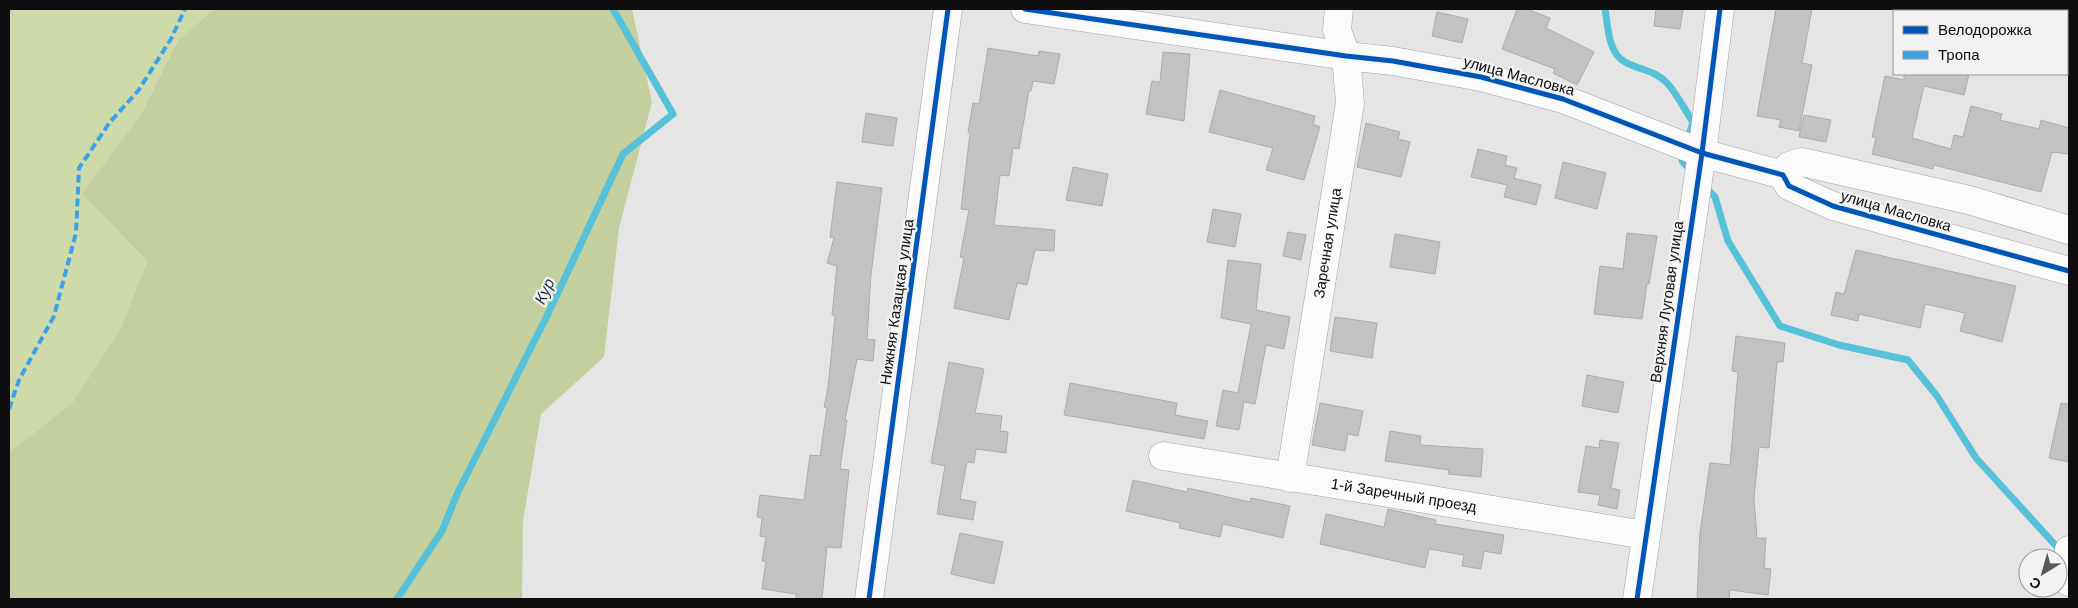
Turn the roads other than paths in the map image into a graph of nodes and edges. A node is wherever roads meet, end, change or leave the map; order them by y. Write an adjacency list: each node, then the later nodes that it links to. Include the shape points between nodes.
1 (948, 9): 15 (street, Нижняя Казацкая улица)
2 (1025, 9): 5 (street, улица Масловка)
3 (1339, 9): 5 (street, Заречная улица, via 1337,30)
4 (1720, 9): 6 (street, Верхняя Луговая улица)
5 (1346, 56): 6 (street, улица Масловка, via 1481,77 1563,99); 11 (street, Заречная улица, via 1350,103)
6 (1702, 153): 7 (street, улица Масловка); 12 (street, Верхняя Луговая улица)
7 (1783, 175): 8 (street, улица Масловка, via 1789,166 1802,162 1852,171 1969,200); 9 (street, улица Масловка, via 1790,186 1833,206)
8 (2069, 230)
9 (2069, 271)
10 (1163, 456): 11 (street, 1-й Заречный проезд)
11 (1290, 478): 12 (street, 1-й Заречный проезд)
12 (1645, 535): 16 (street, Верхняя Луговая улица)
13 (2069, 550): 14 (street)
14 (2069, 582)
15 (869, 599)
16 (1637, 599)

